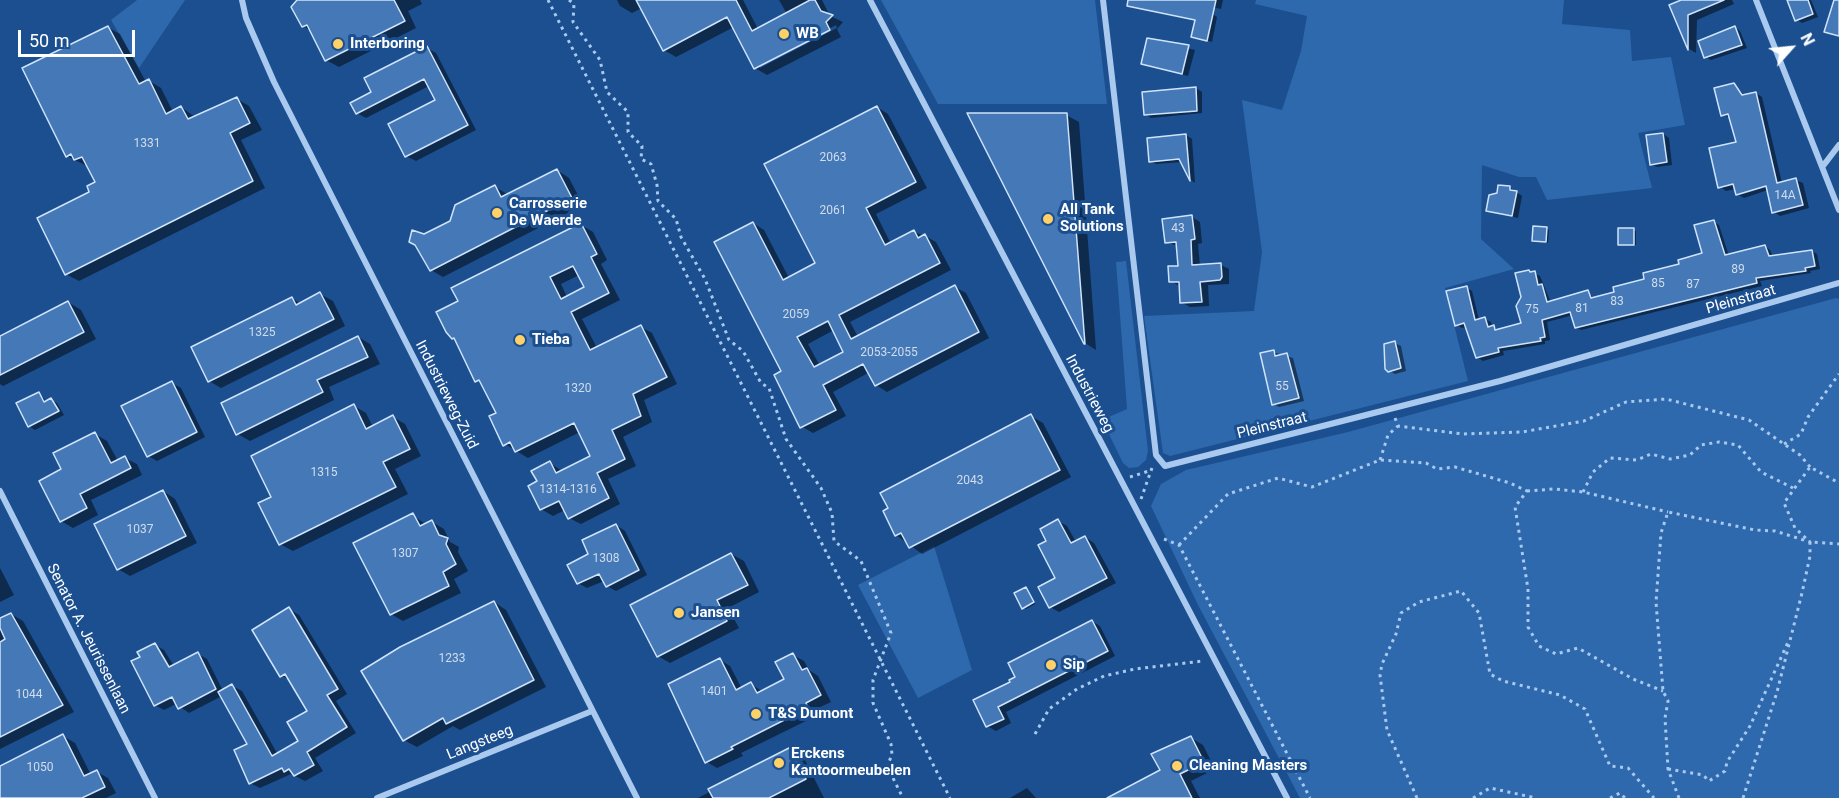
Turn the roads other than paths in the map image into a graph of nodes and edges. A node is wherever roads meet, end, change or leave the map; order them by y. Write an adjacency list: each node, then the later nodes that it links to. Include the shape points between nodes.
1 (242, 0): 10 (street, Industrieweg-Zuid, via 274,82)
2 (870, 0): 14 (street, Industrieweg)
3 (1103, 0): 8 (street, Pleinstraat, via 1156,455 1165,466 1511,378)
4 (1756, 0): 6 (street)
5 (1839, 145): 6 (street)
6 (1823, 166): 7 (street)
7 (1839, 210)
8 (1839, 283)
9 (0, 491): 11 (street, Senator A. Jeurissenlaan)
10 (592, 711): 12 (street, Langsteeg); 13 (street, Industrieweg-Zuid)
11 (155, 798)
12 (377, 798)
13 (637, 798)
14 (1287, 798)

